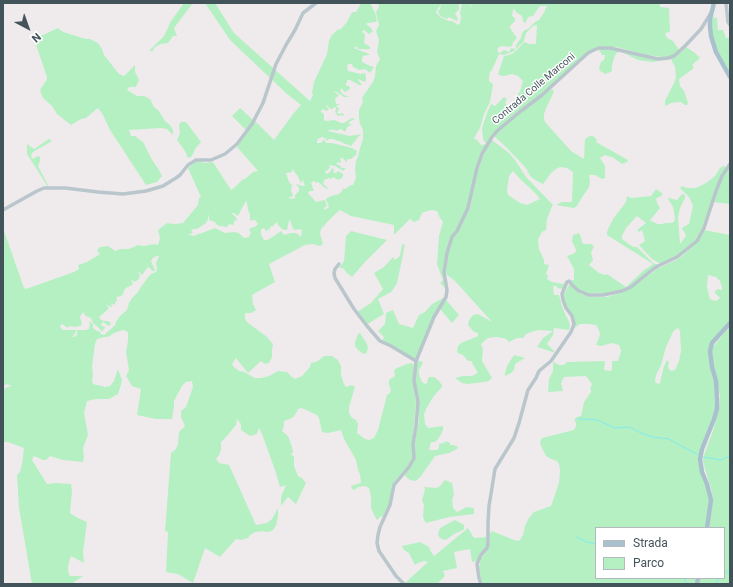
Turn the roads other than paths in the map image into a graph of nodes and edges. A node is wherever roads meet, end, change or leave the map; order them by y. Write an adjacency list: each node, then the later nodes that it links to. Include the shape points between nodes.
1 (316, 3): 8 (street, via 302,13 276,64 263,103 252,124 237,144 225,154 211,160 196,160 173,180 146,191 123,194 44,188)
2 (714, 3): 4 (main road)
3 (726, 3): 5 (street)
4 (711, 13): 6 (main road, via 711,36 716,52); 11 (street, Contrada Colle Marconi, via 685,46 668,58 658,59 610,48 594,50 497,131 482,154 468,208 452,237 444,272 446,297 434,317)
5 (730, 25)
6 (730, 77)
7 (730, 164): 14 (street, via 722,176 697,241 677,257 658,266 631,287 609,294 589,295 579,291 570,281 567,282 562,294 563,300 574,324 551,361 540,371 528,390 514,438 495,469 488,506 488,544 477,564)
8 (3, 210)
9 (339, 264): 11 (street, via 335,269 335,278 367,326 380,341)
10 (730, 323): 12 (main road, via 714,340 710,351 716,381 717,409 700,459 711,500)
11 (416, 361): 13 (street, Contrada Colle Marconi, via 414,381 418,408 413,444 414,458 394,485 377,544 379,551)
12 (707, 527)
13 (404, 584)
14 (481, 584)

